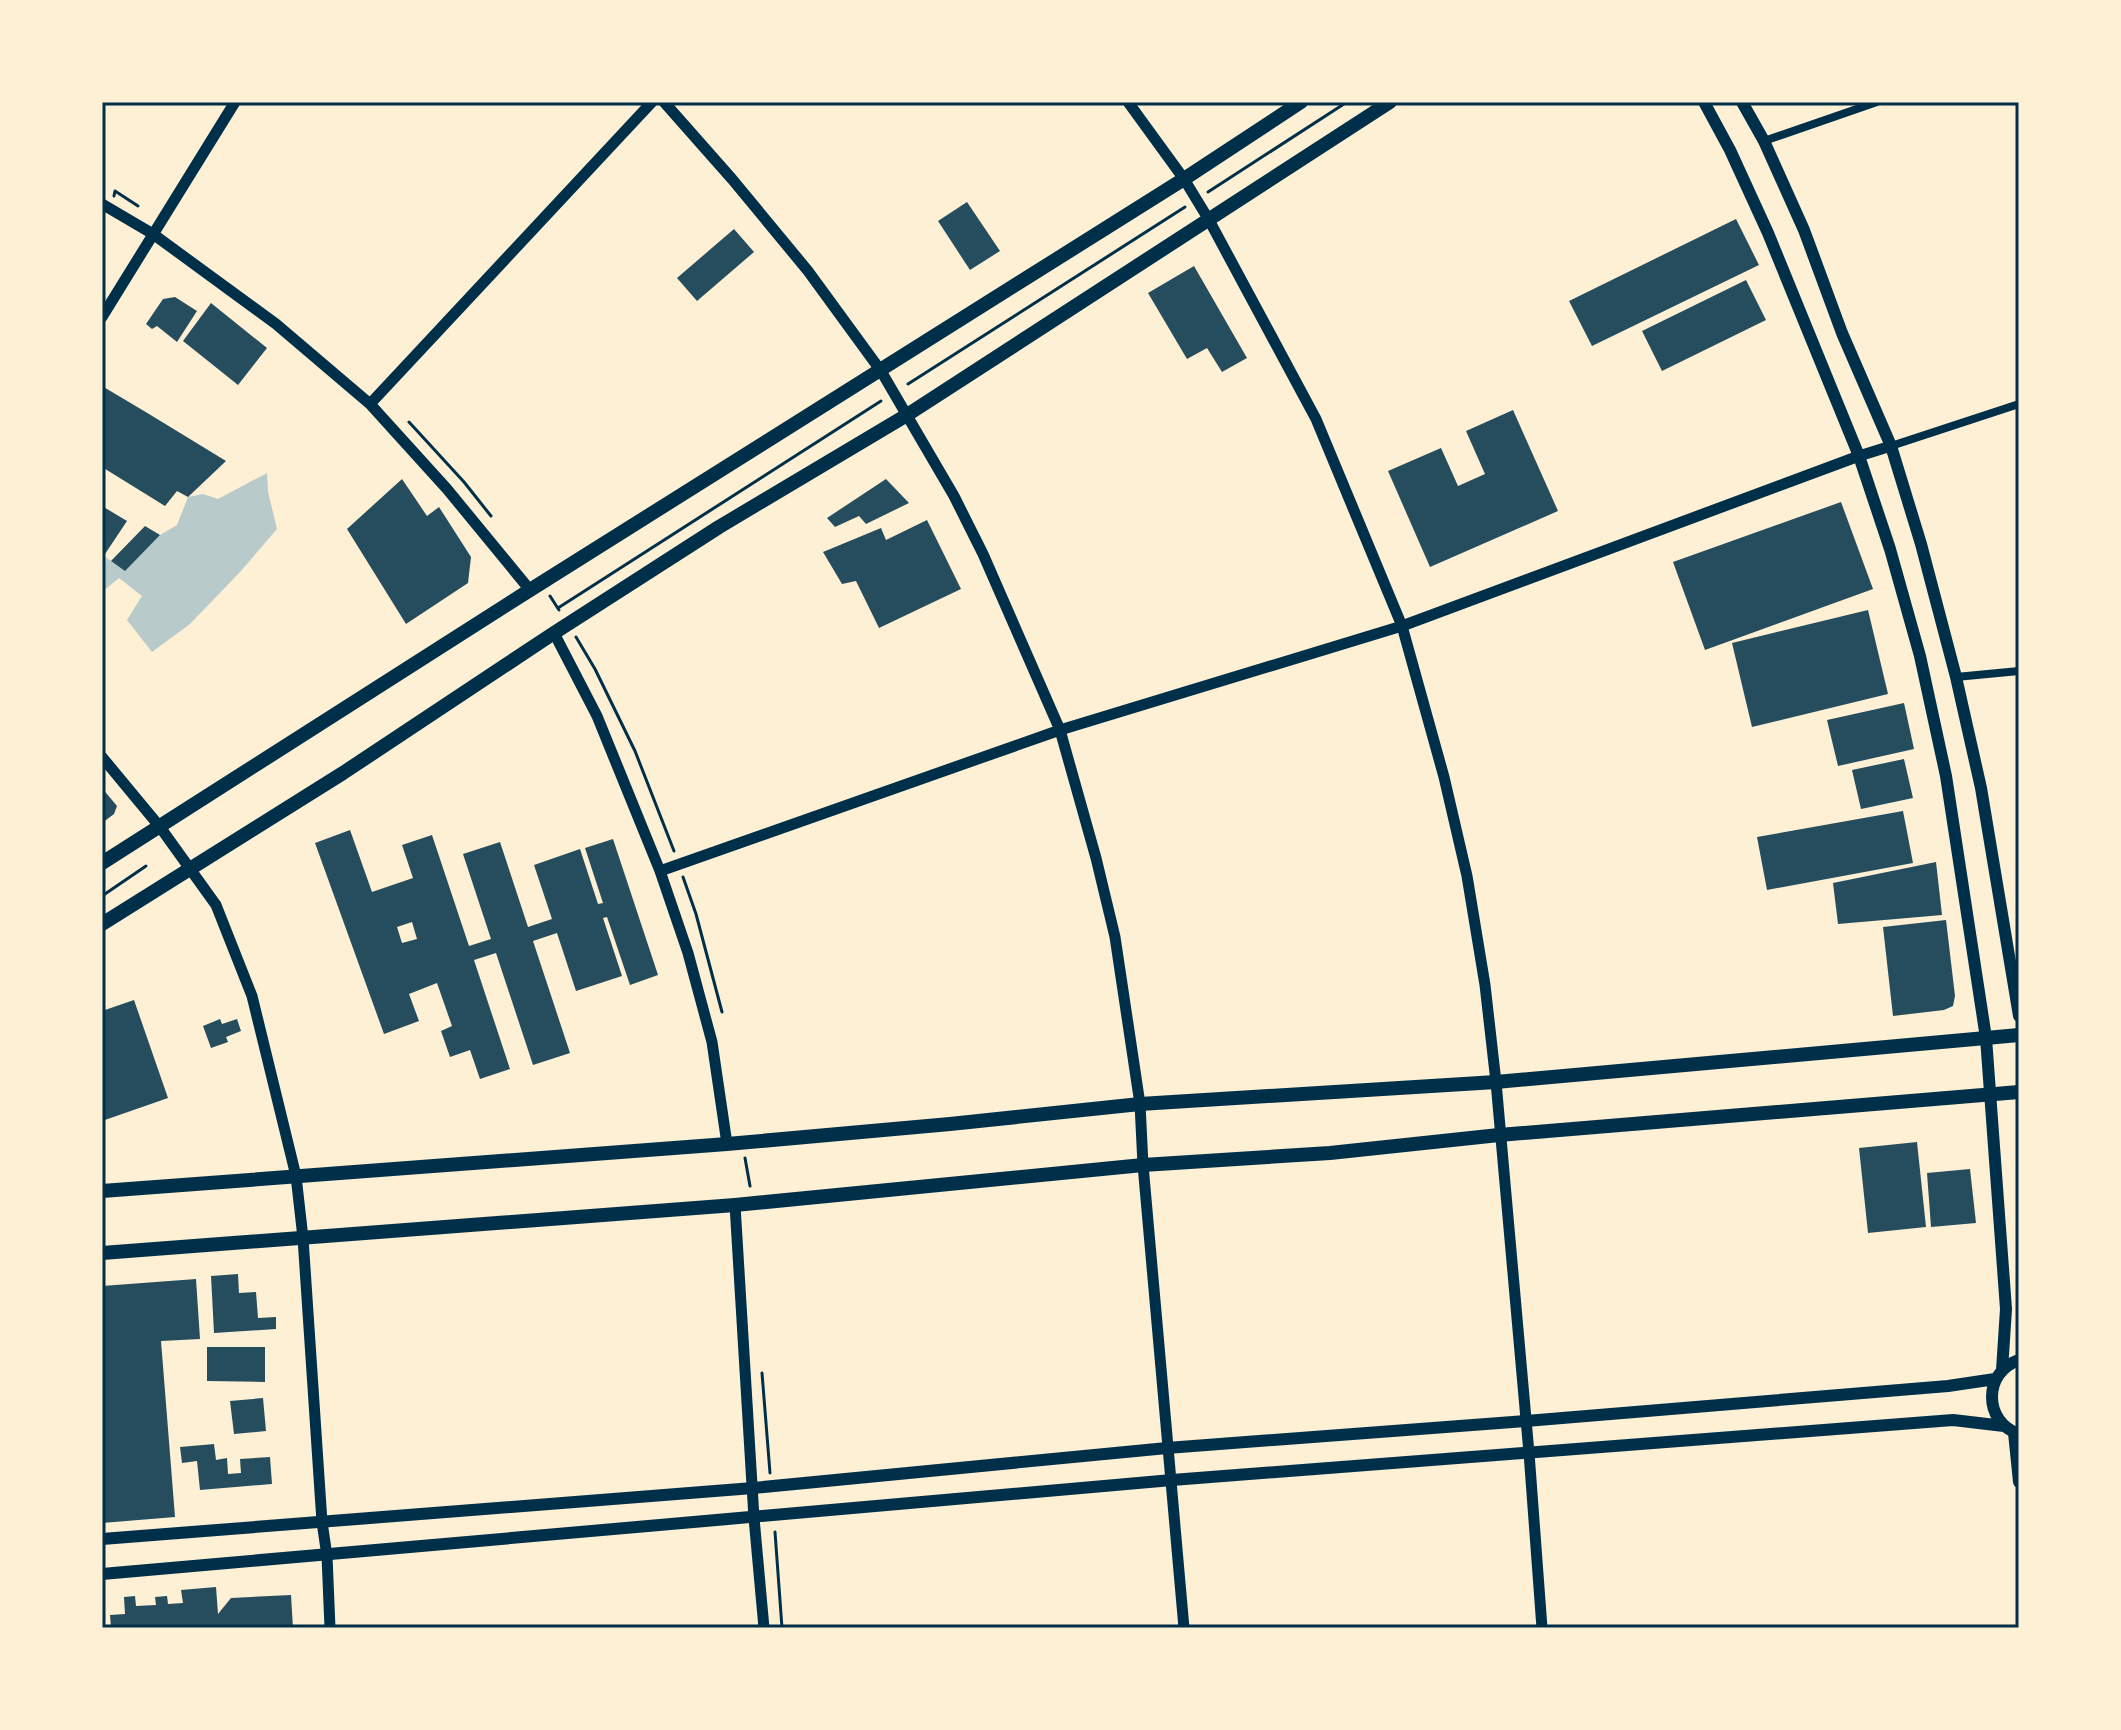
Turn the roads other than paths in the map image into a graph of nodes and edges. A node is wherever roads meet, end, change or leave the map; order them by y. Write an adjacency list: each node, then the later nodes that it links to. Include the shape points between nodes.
1 (235, 102): 14 (street)
2 (652, 102): 17 (street)
3 (664, 102): 16 (street, via 808,271)
4 (1128, 102): 11 (street)
5 (1301, 102): 11 (main road)
6 (1390, 102): 13 (main road)
7 (1704, 102): 21 (main road, via 1768,233)
8 (1742, 102): 10 (main road)
9 (1877, 102): 10 (street)
10 (1764, 141): 20 (main road)
11 (1184, 179): 13 (street); 16 (main road)
12 (105, 206): 14 (street)
13 (1209, 220): 19 (main road); 23 (street, via 1316,419)
14 (153, 234): 15 (street); 17 (street, via 276,324)
15 (102, 317)
16 (881, 371): 19 (street); 22 (main road)
17 (370, 404): 22 (street)
18 (2019, 404): 20 (street)
19 (907, 415): 24 (main road); 27 (street, via 983,554)
20 (1891, 446): 21 (street); 26 (main road)
21 (1859, 456): 23 (street); 36 (main road, via 1920,656 1940,746)
22 (536, 587): 29 (main road)
23 (1402, 626): 27 (street); 37 (street, via 1467,876)
24 (554, 633): 31 (main road); 32 (street, via 597,716)
25 (2019, 671): 26 (street)
26 (1956, 677): 34 (main road, via 1981,788)
27 (1060, 730): 32 (street); 40 (street, via 1115,937)
28 (102, 757): 29 (street)
29 (160, 827): 30 (main road); 31 (street)
30 (102, 863)
31 (191, 868): 33 (main road); 44 (street, via 216,905 252,996)
32 (660, 871): 42 (street, via 688,953)
33 (102, 924)
34 (2019, 1016)
35 (2019, 1035): 36 (main road)
36 (1986, 1038): 37 (main road); 39 (main road)
37 (1496, 1082): 40 (main road); 41 (street)
38 (2019, 1092): 39 (main road)
39 (1989, 1095): 41 (main road); 50 (main road, via 2006,1309)
40 (1140, 1104): 42 (main road); 43 (street)
41 (1499, 1135): 43 (main road); 51 (street)
42 (735, 1143): 44 (main road)
43 (1143, 1165): 46 (main road); 53 (street)
44 (296, 1176): 45 (main road); 47 (street)
45 (102, 1191)
46 (735, 1205): 47 (main road); 57 (street)
47 (303, 1238): 48 (main road); 59 (street)
48 (102, 1253)
49 (2019, 1360): 50 (main road)
50 (1999, 1374): 51 (main road, via 1948,1386); 52 (main road, via 1992,1404)
51 (1526, 1421): 53 (main road); 54 (street)
52 (2012, 1431): 54 (main road, via 1953,1420); 56 (main road)
53 (1167, 1448): 55 (street); 57 (main road)
54 (1529, 1453): 55 (main road); 66 (street)
55 (1172, 1480): 58 (main road); 65 (street)
56 (2019, 1482)
57 (753, 1488): 58 (street); 59 (main road)
58 (754, 1518): 61 (main road); 64 (street)
59 (322, 1522): 60 (main road); 61 (street)
60 (102, 1539)
61 (327, 1556): 62 (main road); 63 (street)
62 (102, 1574)
63 (330, 1628)
64 (764, 1628)
65 (1184, 1628)
66 (1542, 1628)

